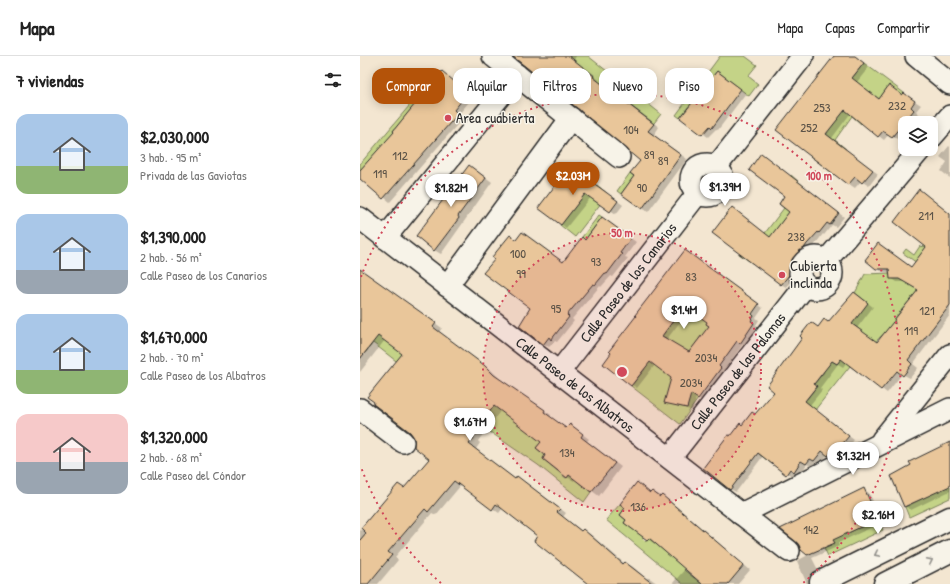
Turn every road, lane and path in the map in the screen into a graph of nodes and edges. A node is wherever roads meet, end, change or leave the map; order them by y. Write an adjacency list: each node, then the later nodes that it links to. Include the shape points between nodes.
1 (493, 56): 4 (street)
2 (803, 56): 17 (street, Calle Paseo de los Canarios, via 716,167 723,177 720,189 710,196 698,193)
3 (916, 56): 6 (street)
4 (508, 68)
5 (522, 79): 9 (street)
6 (950, 84)
7 (494, 104): 14 (street)
8 (950, 116): 10 (street)
9 (571, 118): 11 (street); 15 (street)
10 (938, 130)
11 (619, 156)
12 (915, 156): 22 (street, Calle Paseo de las Palomas, via 826,260 831,271 828,283 817,288 806,285)
13 (360, 218): 14 (street, Calle Paseo de los Albatros)
14 (385, 238): 15 (street, Calle Paseo de los Albatros)
15 (447, 286): 17 (street, Calle Paseo de los Albatros)
16 (950, 355): 21 (street)
17 (559, 372): 22 (street, Calle Paseo de los Albatros)
18 (360, 409): 20 (street)
19 (950, 409): 21 (street)
20 (403, 442)
21 (878, 445): 23 (street)
22 (670, 458): 23 (street, Calle Paseo de los Albatros)
23 (741, 514): 25 (street, Calle Paseo de los Albatros)
24 (950, 518): 27 (street, one-way to 27)
25 (789, 551)
26 (950, 551): 29 (street, one-way to 26)
27 (852, 576): 28 (street)
28 (821, 582)
29 (885, 584)

